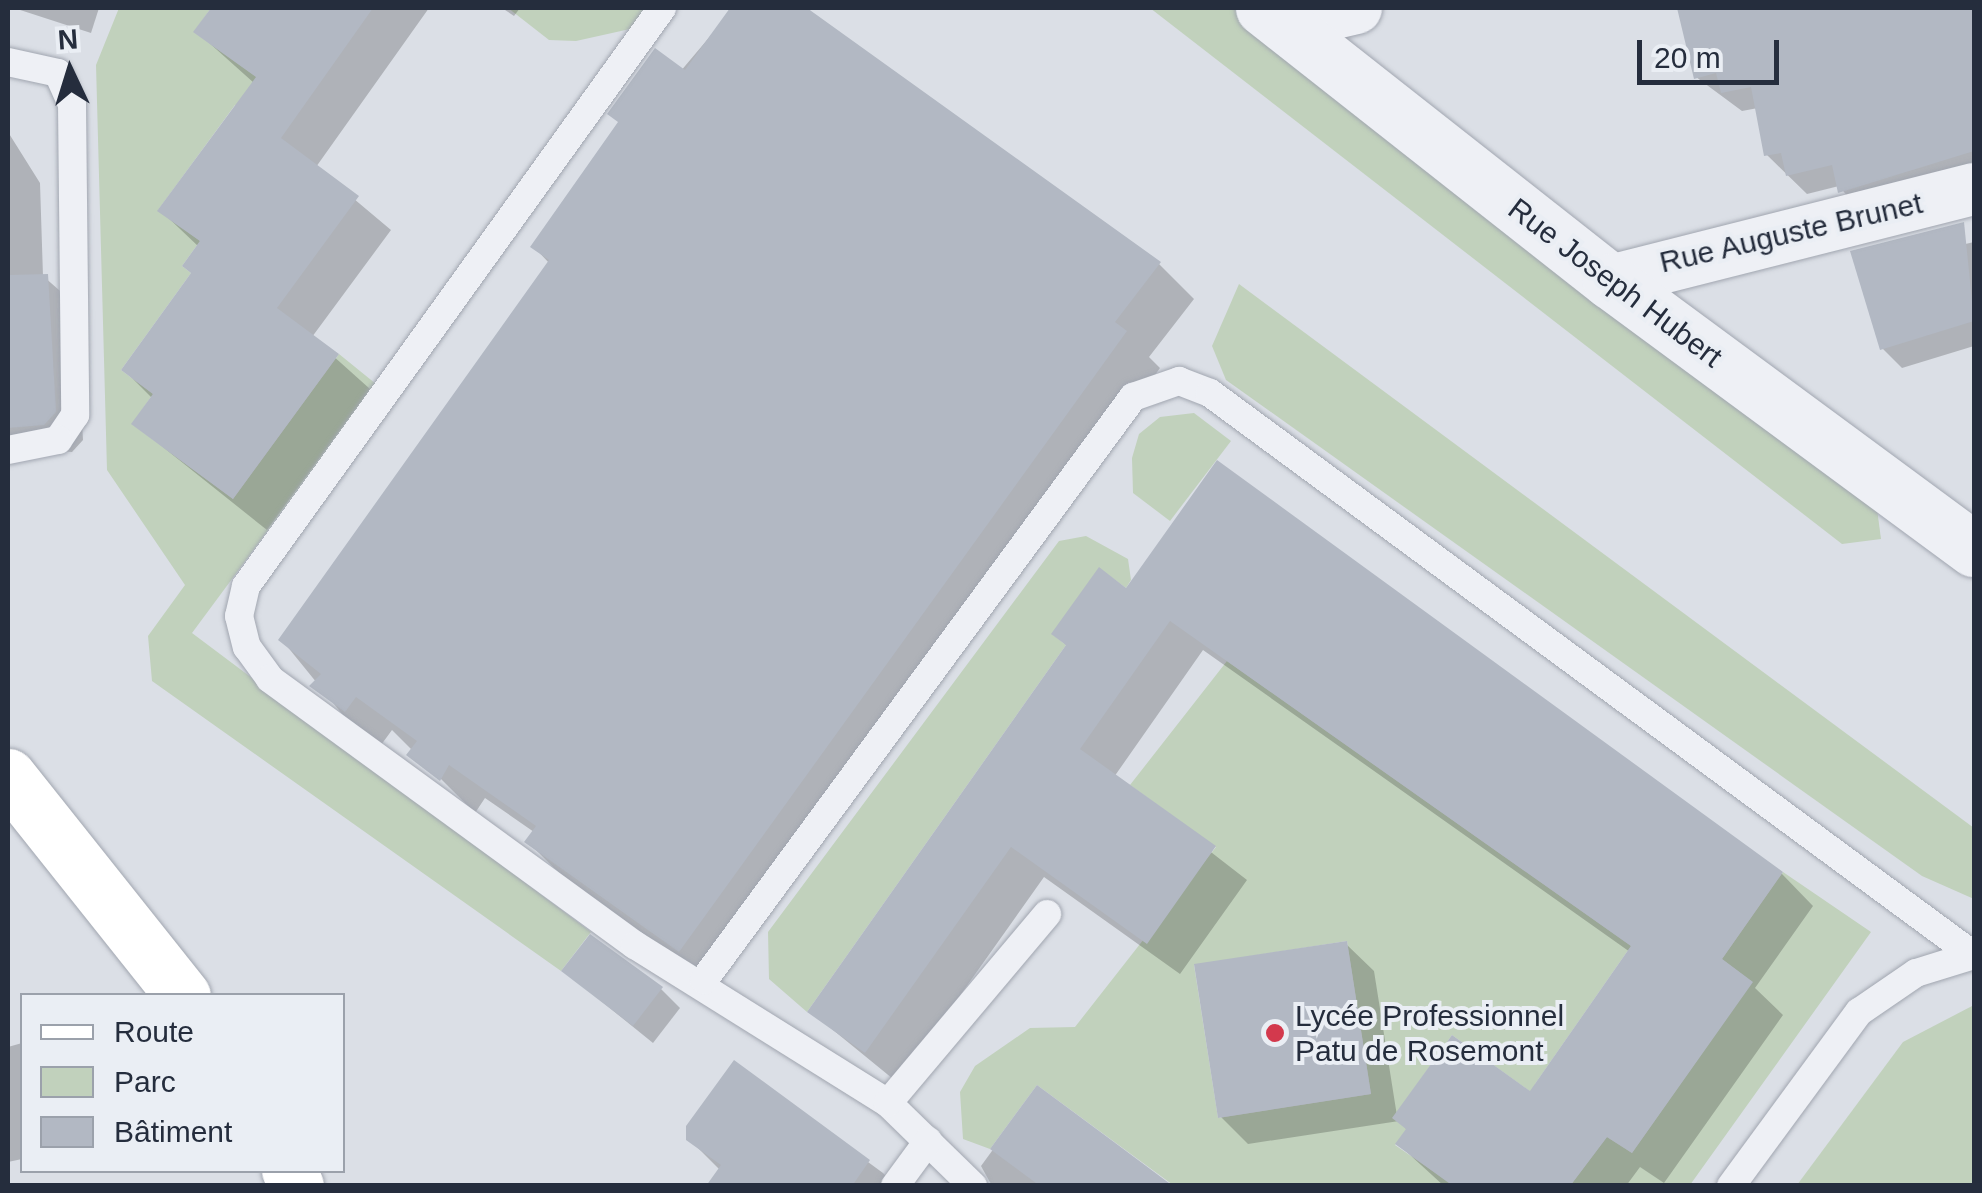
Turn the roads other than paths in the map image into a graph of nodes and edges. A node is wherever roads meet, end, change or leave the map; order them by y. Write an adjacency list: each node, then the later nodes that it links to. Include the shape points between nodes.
1 (662, 8): 12 (lane, via 246,586 238,616 270,679 635,945)
2 (1356, 8): 3 (street)
3 (1273, 16): 6 (street, Rue Joseph Hubert)
4 (8, 62): 7 (lane, via 58,74 72,104 75,414 58,440)
5 (1974, 190): 6 (street, Rue Auguste Brunet)
6 (1610, 281): 8 (street, Rue Joseph Hubert)
7 (8, 450)
8 (1974, 548)
9 (8, 776): 13 (main road)
10 (1047, 914): 14 (lane)
11 (1974, 955): 12 (lane, via 1210,393 1179,381 1134,397); 18 (lane, via 1916,973 1860,1012)
12 (704, 980): 14 (lane)
13 (181, 993)
14 (888, 1103): 15 (lane)
15 (928, 1141): 16 (lane); 17 (lane)
16 (894, 1186)
17 (973, 1186)
18 (1731, 1186)

